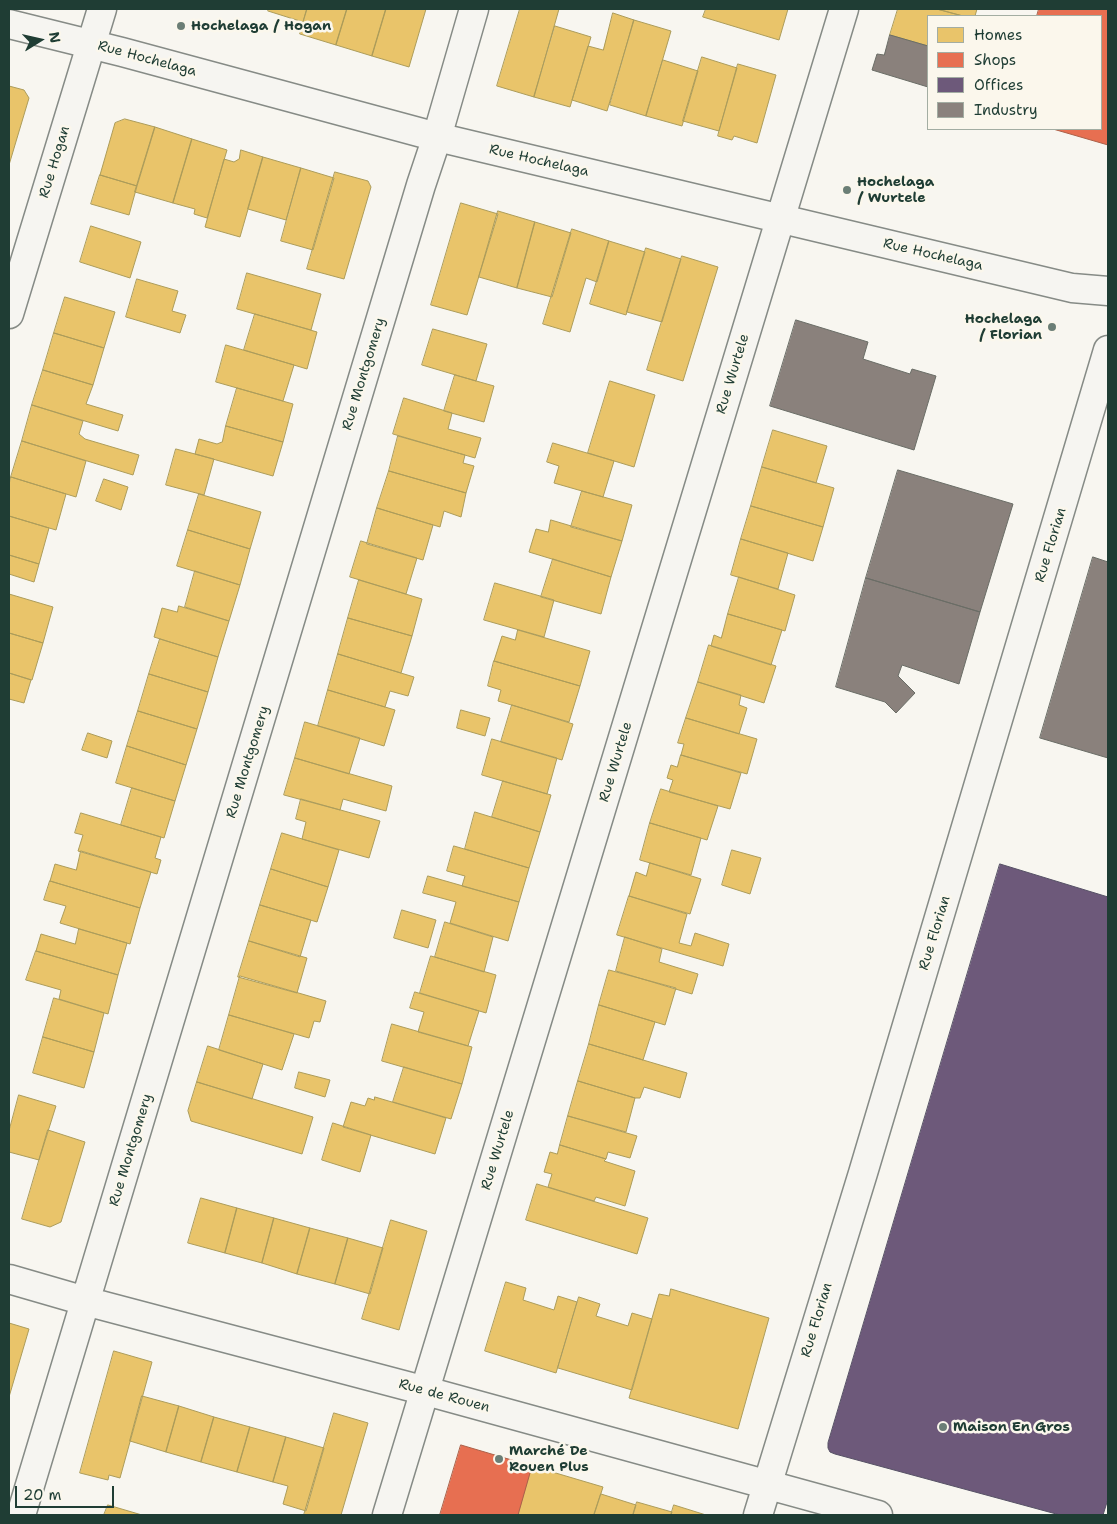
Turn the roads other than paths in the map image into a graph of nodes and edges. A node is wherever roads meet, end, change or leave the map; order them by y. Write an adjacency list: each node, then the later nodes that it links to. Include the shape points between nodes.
1 (102, 9): 5 (street, Rue Hogan)
2 (474, 9): 6 (street, Rue Montgomery)
3 (844, 9): 7 (street, Rue Wurtele)
4 (9, 24): 5 (street, Rue Hochelaga)
5 (90, 44): 6 (street, Rue Hochelaga); 11 (street, Rue Hogan)
6 (436, 137): 7 (street, Rue Hochelaga); 14 (street, Rue Montgomery)
7 (780, 218): 8 (street, Rue Hochelaga); 15 (street, Rue Wurtele)
8 (1072, 288): 9 (street, Rue Hochelaga); 10 (street, Rue Hochelaga)
9 (1108, 291)
10 (1108, 303)
11 (9, 314)
12 (1108, 350): 16 (street, Rue Florian)
13 (9, 1279): 14 (street, Rue de Rouen)
14 (85, 1301): 15 (street, Rue de Rouen); 17 (street, Rue Montgomery)
15 (426, 1390): 16 (street, Rue de Rouen); 18 (street, Rue Wurtele)
16 (766, 1485): 19 (street, Rue Florian); 20 (street, Rue de Rouen)
17 (21, 1515)
18 (387, 1515)
19 (758, 1515)
20 (878, 1515)

